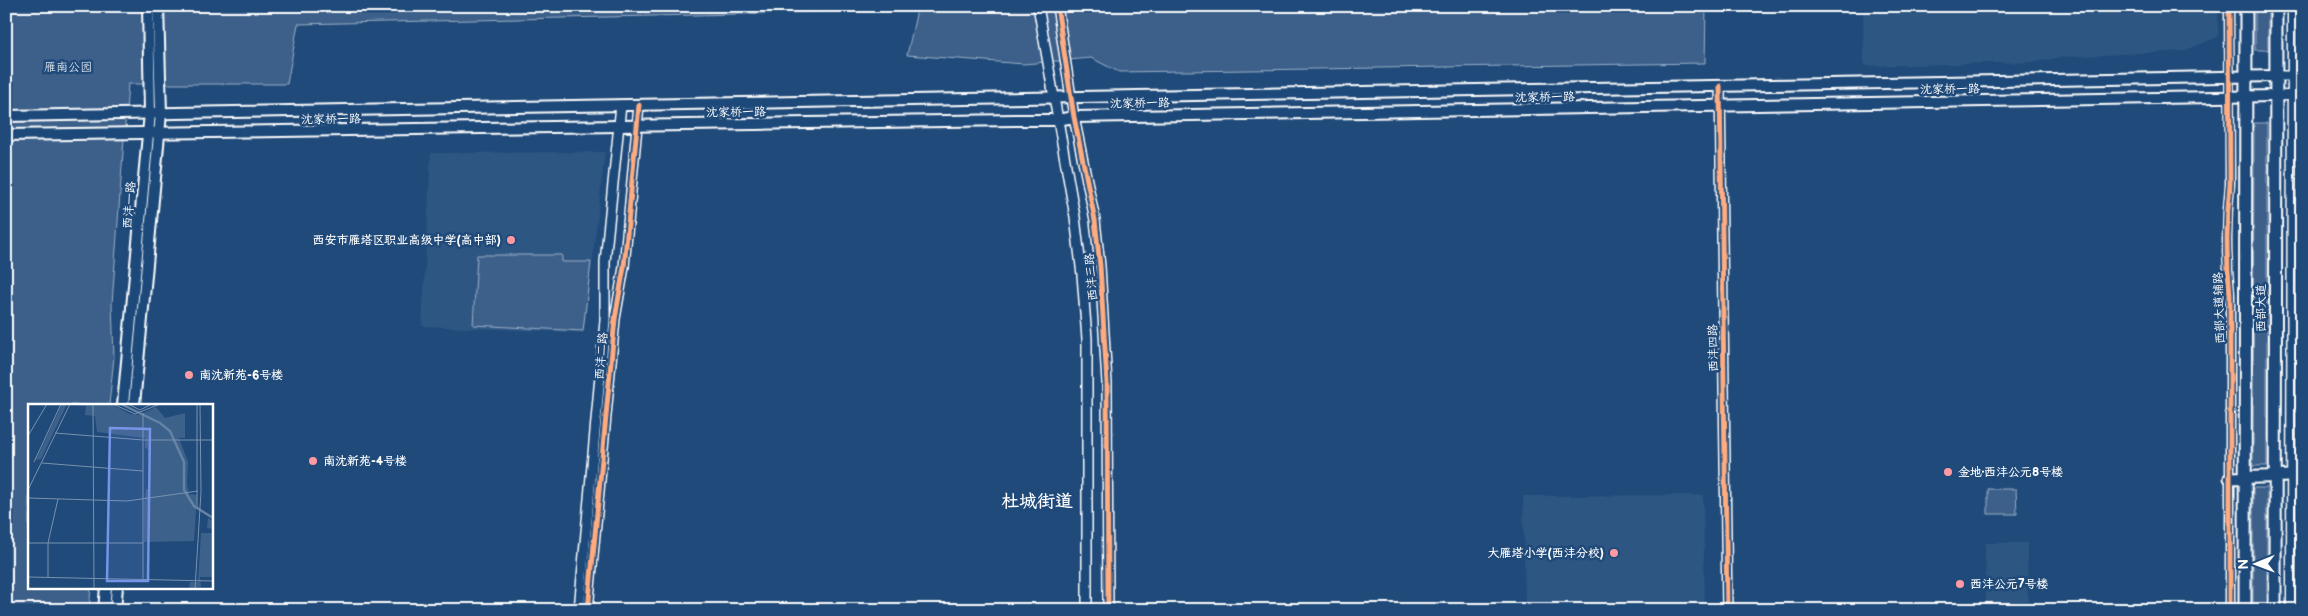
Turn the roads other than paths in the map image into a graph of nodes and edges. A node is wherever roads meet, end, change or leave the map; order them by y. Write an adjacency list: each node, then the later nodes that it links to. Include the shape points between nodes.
1 (148, 6): 25 (main road, 西沣一路)
2 (158, 6): 25 (main road, 西沣一路)
3 (1038, 6): 20 (street, 西沣三路)
4 (1057, 6): 21 (street, 西沣三路)
5 (2229, 6): 10 (street, 西部大道辅路)
6 (2246, 6): 9 (main road, 西部大道)
7 (2276, 6): 11 (main road, 西部大道)
8 (2292, 6): 12 (street)
9 (2246, 75): 10 (main road, 沈家桥一路); 11 (main road, 沈家桥一路); 18 (main road, 西部大道)
10 (2229, 76): 14 (main road, 沈家桥一路); 17 (street, 西部大道辅路)
11 (2276, 76): 12 (street); 19 (main road, 西部大道)
12 (2292, 76): 13 (street); 15 (street)
13 (2302, 76)
14 (1720, 86): 21 (main road, 沈家桥一路); 24 (street, 西沣四路)
15 (2292, 95): 16 (street); 19 (street); 37 (street)
16 (2302, 95)
17 (2229, 96): 18 (main road, 沈家桥一路); 24 (main road, 沈家桥一路); 39 (street, 西部大道辅路)
18 (2246, 96): 19 (main road, 沈家桥一路); 38 (main road, 西部大道)
19 (2275, 96): 36 (main road, 西部大道)
20 (1052, 97): 21 (main road, 沈家桥一路); 23 (main road, 沈家桥一路); 28 (street, 西沣三路)
21 (1071, 98): 27 (street, 西沣三路)
22 (621, 105): 23 (main road, 沈家桥一路); 25 (main road, 沈家桥一路); 29 (street, 西沣二路)
23 (639, 105): 30 (street, 西沣二路)
24 (1720, 107): 27 (main road, 沈家桥一路); 48 (street, 西沣四路)
25 (155, 113): 26 (main road, 沈家桥一路); 31 (main road, 西沣一路); 32 (main road, 西沣一路)
26 (6, 116)
27 (1074, 117): 28 (main road, 沈家桥一路); 47 (street, 西沣三路, via 1095,220 1106,336)
28 (1056, 120): 30 (main road, 沈家桥一路); 46 (street, 西沣三路, via 1075,217 1087,339)
29 (618, 126): 30 (main road, 沈家桥一路); 32 (main road, 沈家桥一路); 44 (street, 西沣二路, via 605,262 605,320)
30 (637, 126): 45 (street, 西沣二路)
31 (148, 132): 32 (main road, 沈家桥一路); 33 (main road, 沈家桥一路); 34 (main road, 西沣一路)
32 (159, 134): 35 (main road, 西沣一路)
33 (6, 135)
34 (123, 404)
35 (134, 404)
36 (2275, 476): 37 (main road); 38 (main road); 51 (main road, 西部大道)
37 (2291, 476): 52 (street)
38 (2245, 477): 39 (main road); 50 (main road, 西部大道)
39 (2230, 478): 49 (street, 西部大道辅路)
40 (106, 588): 42 (main road)
41 (117, 588): 43 (main road)
42 (104, 610)
43 (115, 610)
44 (579, 610)
45 (588, 610)
46 (1087, 610)
47 (1108, 610)
48 (1727, 610)
49 (2230, 610)
50 (2245, 610)
51 (2275, 610)
52 (2291, 610)

